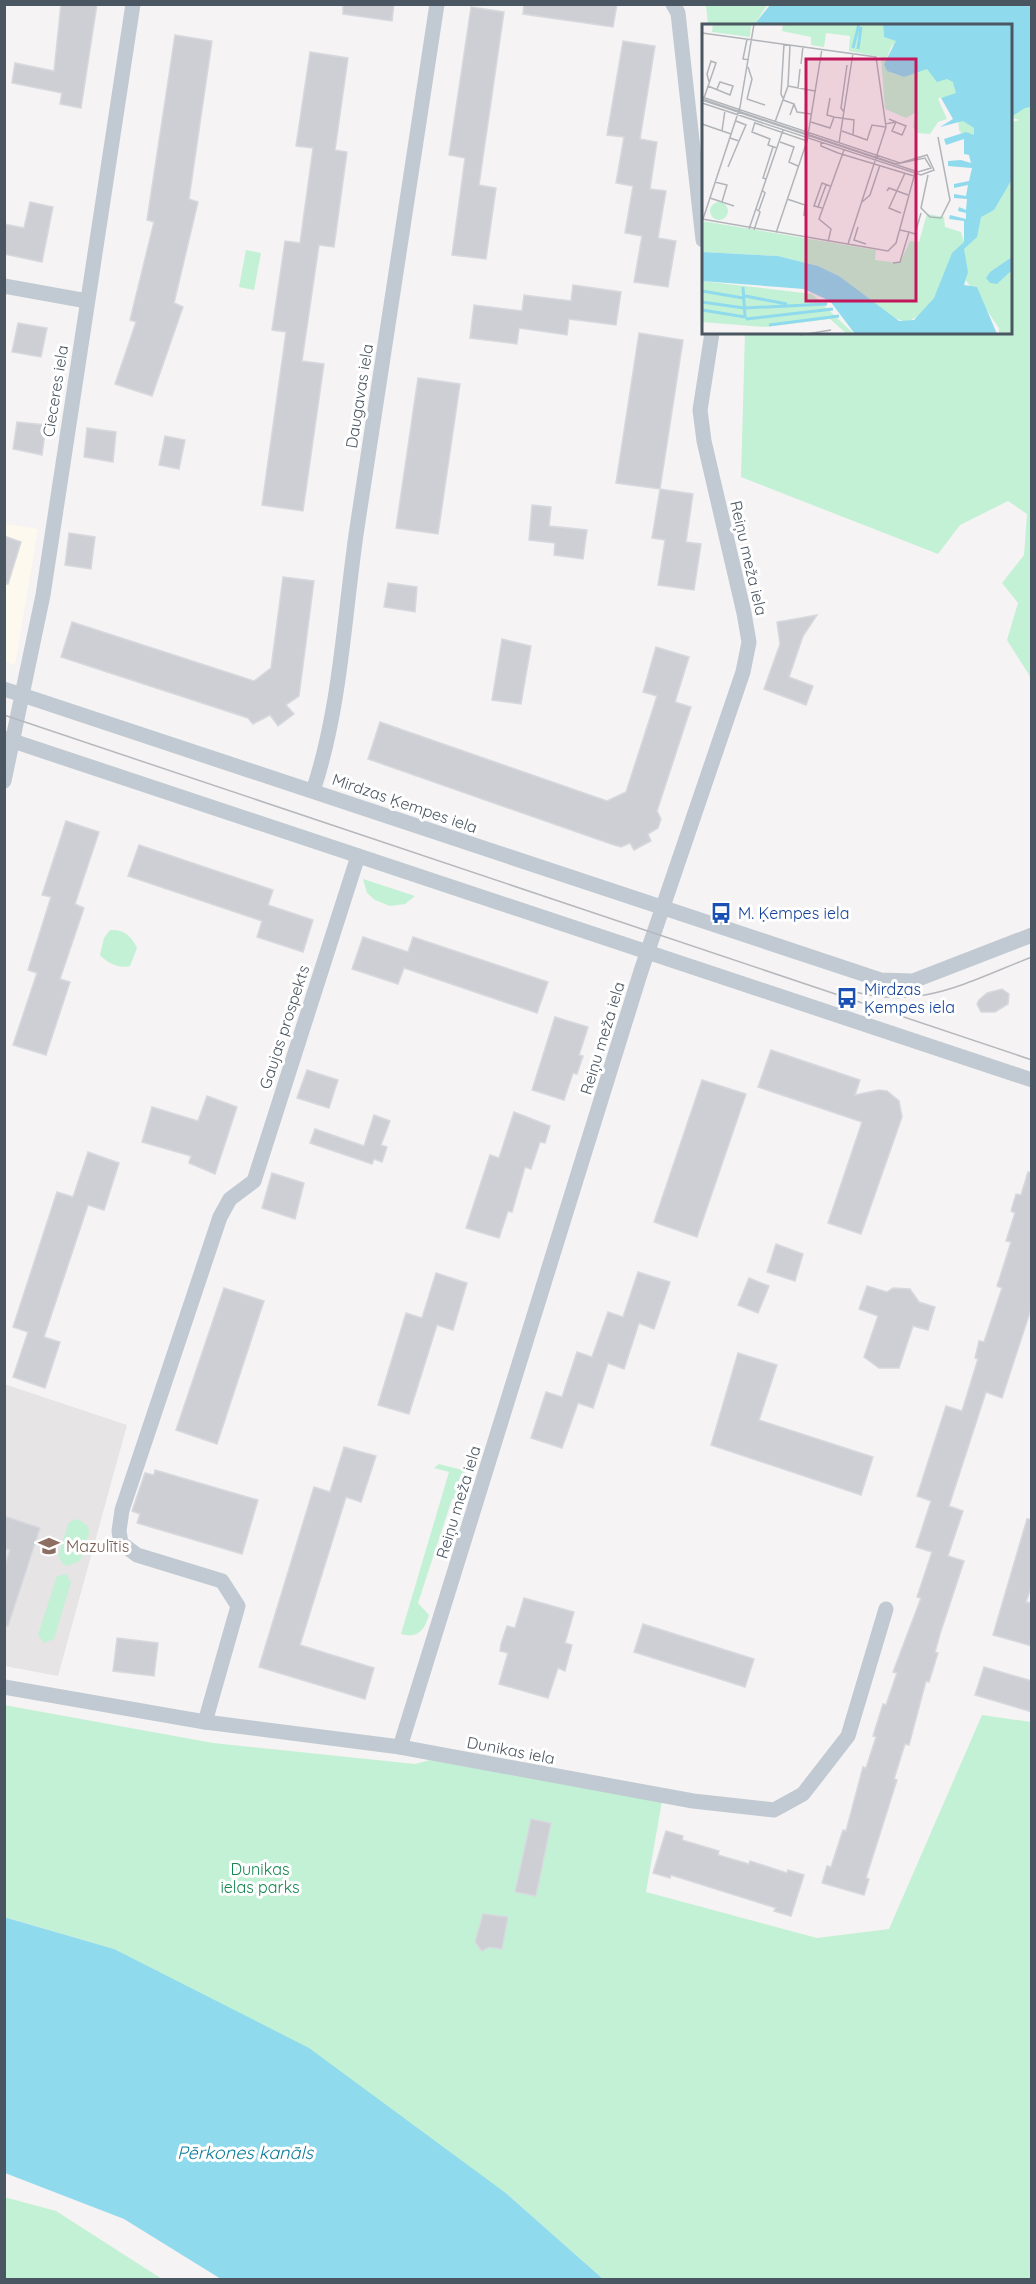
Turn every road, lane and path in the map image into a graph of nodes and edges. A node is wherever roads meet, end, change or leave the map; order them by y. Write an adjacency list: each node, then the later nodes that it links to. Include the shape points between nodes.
1 (133, 4): 6 (street, Cieceres iela)
2 (436, 4): 12 (street, Daugavas iela, via 336,685)
3 (673, 4): 4 (street, via 678,13)
4 (702, 231)
5 (4, 286): 6 (street)
6 (87, 301): 9 (street, Cieceres iela, via 43,595)
7 (712, 334): 14 (street, Reiņu meža iela, via 700,410 748,642 743,672)
8 (4, 689): 9 (street, Mirdzas Ķempes iela)
9 (21, 694): 10 (street, Cieceres iela); 12 (street, Mirdzas Ķempes iela)
10 (8, 739): 11 (street, Cieceres iela); 13 (street)
11 (6, 778)
12 (313, 791): 14 (street, Mirdzas Ķempes iela)
13 (358, 856): 16 (street); 20 (street, Gaujas prospekts, via 254,1180 230,1199 220,1217 122,1510 121,1543 137,1555 222,1581 238,1606)
14 (663, 908): 15 (street, Mirdzas Ķempes iela, via 894,982 913,981); 16 (street, Reiņu meža iela)
15 (1032, 934)
16 (648, 951): 17 (street); 21 (street, Reiņu meža iela)
17 (1032, 1080)
18 (886, 1609): 21 (street, Dunikas iela, via 848,1736 802,1794 774,1810 693,1801)
19 (4, 1687): 20 (street, Dunikas iela)
20 (205, 1722): 21 (street, Dunikas iela)
21 (400, 1747)

